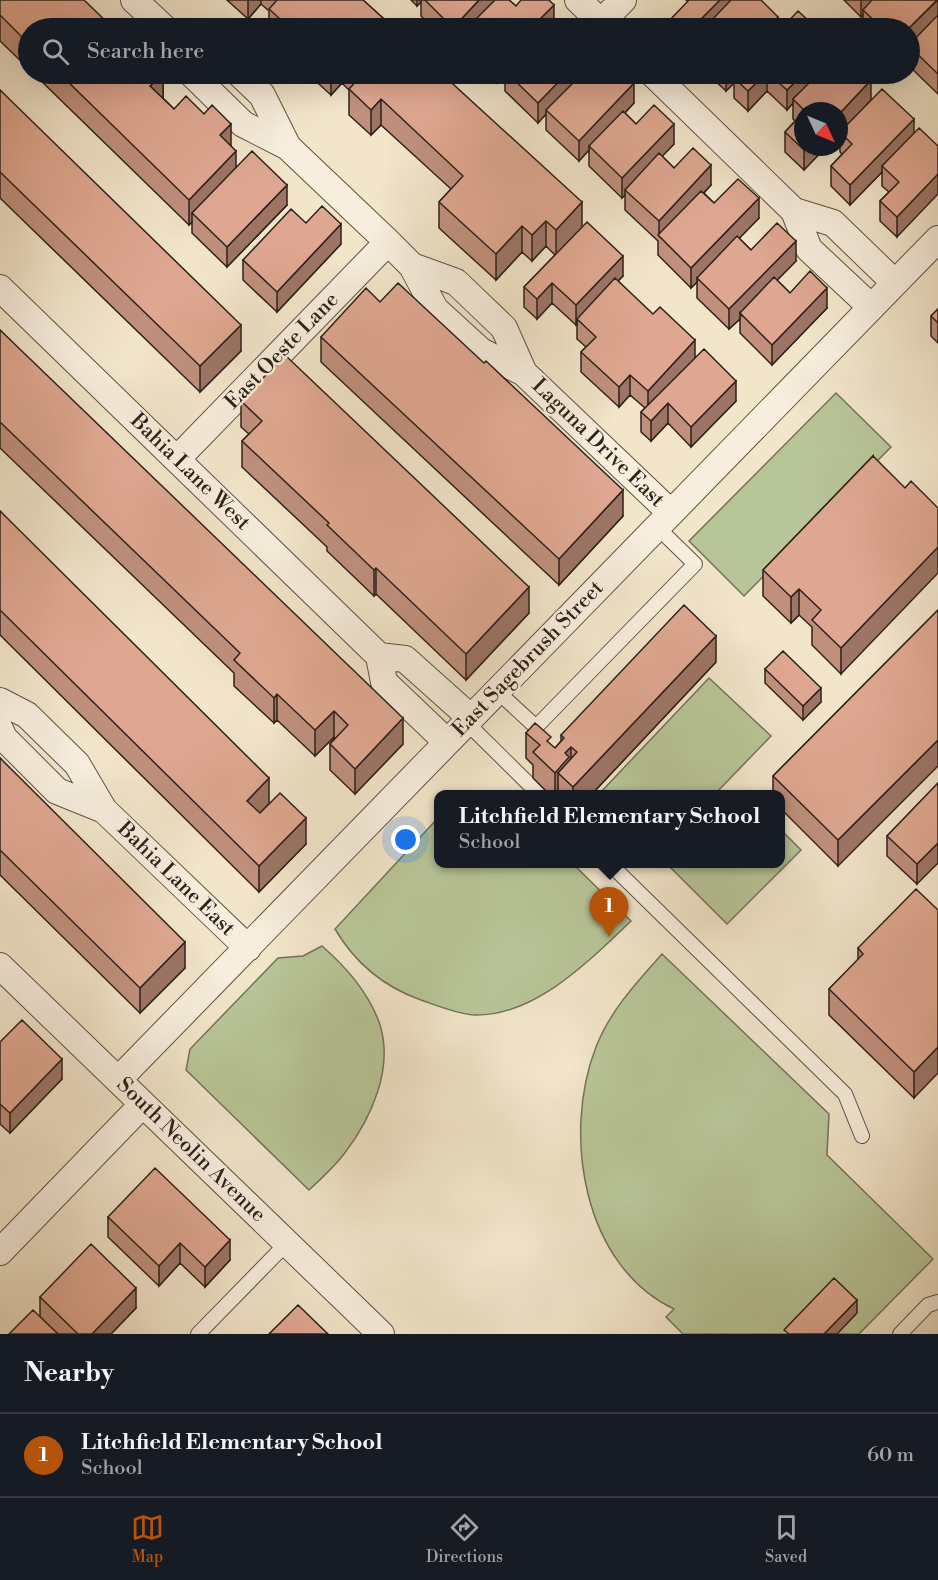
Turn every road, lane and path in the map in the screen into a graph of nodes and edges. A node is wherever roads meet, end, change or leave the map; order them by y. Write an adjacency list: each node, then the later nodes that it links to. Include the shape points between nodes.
1 (134, 0): 4 (street)
2 (578, 0): 5 (street)
3 (623, 0): 6 (street)
4 (153, 18)
5 (597, 18)
6 (609, 18)
7 (202, 84): 10 (street, Laguna Drive East, via 243,124)
8 (250, 84): 10 (street, Laguna Drive East, via 262,95)
9 (663, 84): 11 (street)
10 (288, 147): 13 (street, Laguna Drive East)
11 (794, 211): 15 (street, via 832,224); 17 (street, via 809,249)
12 (938, 239): 15 (street, East Sagebrush Street)
13 (388, 242): 14 (street, Laguna Drive East); 19 (street, East Oeste Lane)
14 (412, 266): 18 (street, Laguna Drive East, via 435,309 481,351); 18 (street, Laguna Drive East, via 456,282 504,328)
15 (895, 283): 17 (street, East Sagebrush Street)
16 (0, 288): 19 (street, Bahia Lane West)
17 (872, 307): 20 (street, East Sagebrush Street)
18 (524, 373): 20 (street, Laguna Drive East)
19 (177, 459): 21 (street, Bahia Lane West)
20 (664, 520): 22 (street, East Sagebrush Street); 22 (lane, via 694,564 536,728)
21 (379, 656): 24 (street, via 405,659); 26 (street, via 384,682)
22 (497, 691): 24 (street, East Sagebrush Street)
23 (0, 701): 28 (street, Bahia Lane East, via 27,715 77,764)
24 (469, 720): 26 (street, East Sagebrush Street); 27 (lane)
25 (0, 729): 28 (street, Bahia Lane East, via 4,738 57,791)
26 (447, 742): 30 (street, East Sagebrush Street)
27 (534, 790)
28 (104, 810): 30 (street, Bahia Lane East)
29 (613, 868): 34 (lane, via 846,1094)
30 (248, 948): 32 (street, East Sagebrush Street)
31 (0, 966): 32 (street, South Neolin Avenue)
32 (118, 1080): 33 (street, South Neolin Avenue)
33 (143, 1104): 35 (street, South Neolin Avenue); 36 (street)
34 (861, 1136)
35 (287, 1243): 38 (lane); 39 (street, South Neolin Avenue)
36 (0, 1251)
37 (938, 1302): 40 (lane, via 928,1305)
38 (198, 1334)
39 (381, 1334)
40 (900, 1334)

